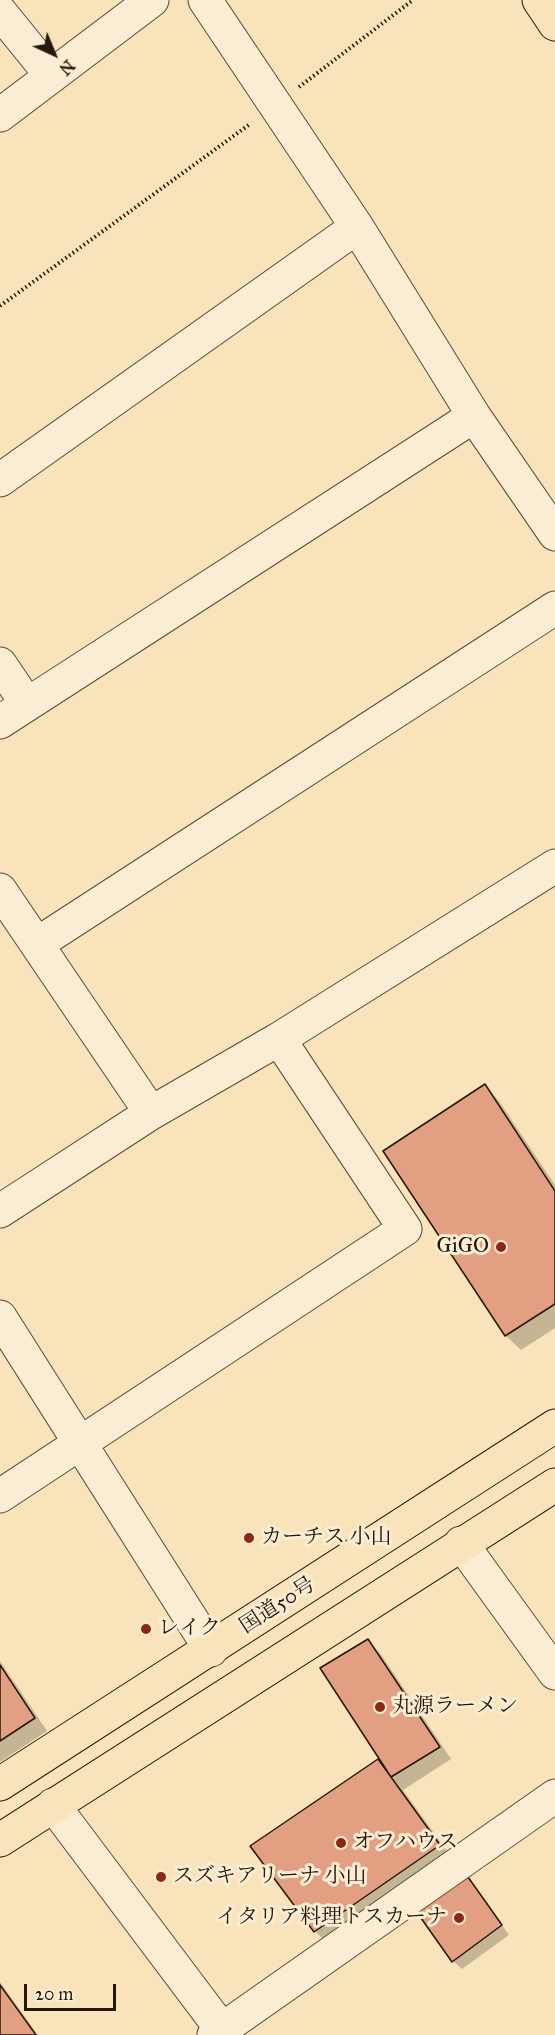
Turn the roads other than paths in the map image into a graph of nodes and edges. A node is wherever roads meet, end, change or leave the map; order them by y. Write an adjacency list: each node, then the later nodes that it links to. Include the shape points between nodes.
1 (152, 0): 6 (street)
2 (205, 0): 8 (street)
3 (539, 0): 5 (main road)
4 (0, 12): 6 (street)
5 (555, 24)
6 (52, 76): 7 (street)
7 (0, 115)
8 (357, 227): 9 (street); 10 (street)
9 (474, 416): 11 (street); 14 (street)
10 (0, 480)
11 (555, 534)
12 (555, 608): 18 (street)
13 (0, 663): 14 (street)
14 (27, 704): 15 (street)
15 (0, 722)
16 (555, 866): 19 (street)
17 (0, 890): 18 (street)
18 (37, 944): 20 (street)
19 (279, 1039): 20 (street); 24 (street, via 405,1229)
20 (151, 1113): 21 (street)
21 (0, 1211)
22 (0, 1317): 24 (street)
23 (555, 1426): 28 (main road, 国道50号)
24 (79, 1444): 26 (street); 28 (street)
25 (555, 1485): 27 (main road)
26 (0, 1496)
27 (461, 1543): 29 (street); 32 (main road)
28 (211, 1650): 30 (main road, 国道50号)
29 (555, 1673)
30 (0, 1785)
31 (555, 1796): 34 (street)
32 (53, 1805): 33 (main road); 34 (street)
33 (0, 1840)
34 (221, 2033)

